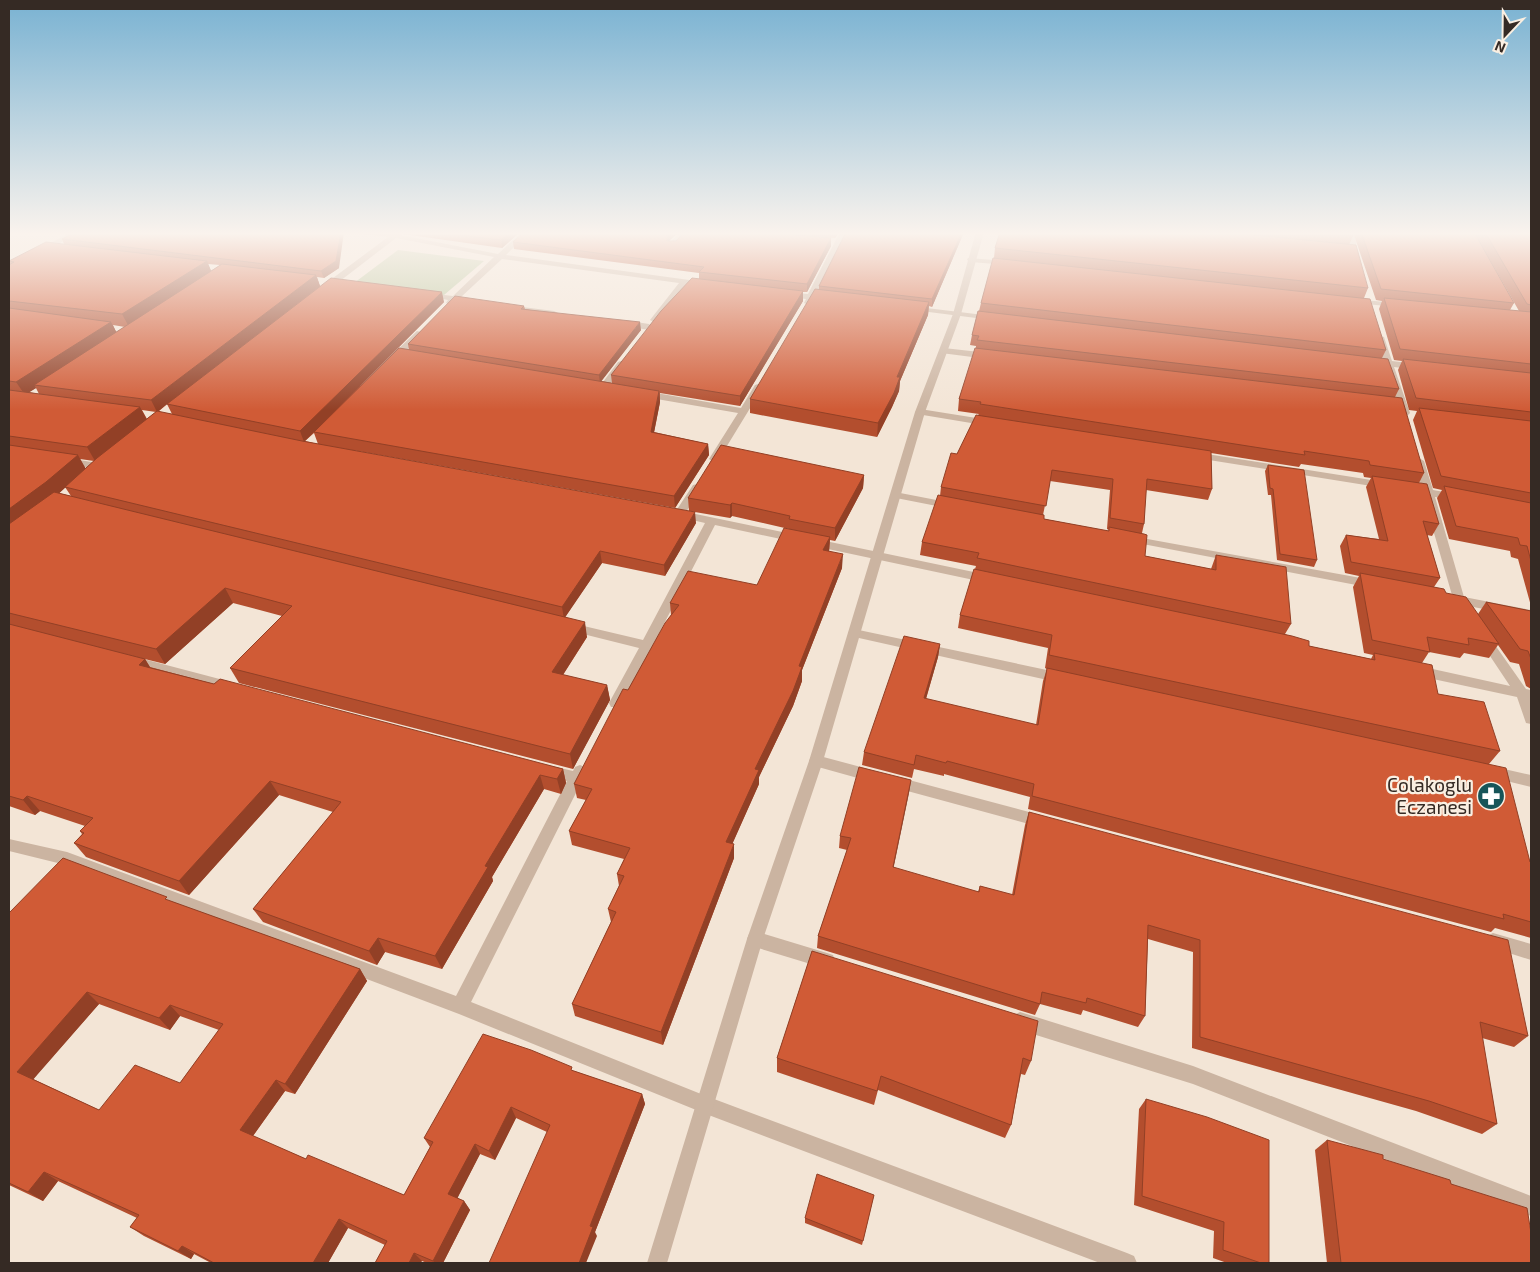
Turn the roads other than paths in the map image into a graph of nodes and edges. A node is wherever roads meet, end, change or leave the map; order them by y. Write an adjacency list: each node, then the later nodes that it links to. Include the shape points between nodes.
1 (321, 291): 8 (street)
2 (462, 291): 10 (street)
3 (677, 291): 24 (street)
4 (814, 291): 9 (street)
5 (963, 291): 20 (street)
6 (772, 292): 9 (street)
7 (416, 294): 10 (street)
8 (316, 295)
9 (811, 297): 11 (street); 18 (street)
10 (454, 299): 13 (street); 17 (street)
11 (840, 300)
12 (1350, 300): 15 (street)
13 (473, 302)
14 (503, 306): 19 (street)
15 (1408, 307)
16 (908, 308): 20 (street)
17 (440, 313)
18 (802, 313)
19 (561, 314)
20 (957, 314): 21 (street); 27 (street)
21 (1006, 319)
22 (610, 321): 24 (street)
23 (426, 326): 32 (street, via 403,355)
24 (649, 327): 26 (street)
25 (1377, 328): 31 (street)
26 (644, 334)
27 (944, 351): 29 (street); 38 (street)
28 (626, 357): 35 (street)
29 (1002, 358)
30 (1368, 361): 31 (street)
31 (1388, 363): 33 (street); 39 (street)
32 (384, 368)
33 (1426, 368)
34 (764, 378): 37 (street)
35 (603, 387)
36 (631, 392): 37 (street)
37 (744, 411): 49 (street, via 675,513)
38 (920, 412): 40 (street); 46 (street)
39 (1405, 413)
40 (1002, 425)
41 (1415, 449): 45 (street)
42 (1186, 454): 45 (street)
43 (58, 460): 44 (street, via 101,463)
44 (85, 477)
45 (1428, 492): 47 (street); 55 (street)
46 (895, 495): 48 (street); 51 (street)
47 (1465, 499)
48 (963, 508)
49 (710, 521): 51 (street); 61 (street)
50 (1119, 537): 53 (street)
51 (878, 555): 52 (street); 60 (street)
52 (995, 580)
53 (1381, 586)
54 (1440, 597): 55 (street)
55 (1459, 600): 56 (street); 57 (street)
56 (1531, 614)
57 (1470, 616)
58 (560, 624): 61 (street)
59 (1480, 631): 66 (street)
60 (854, 633): 64 (street); 69 (street)
61 (646, 645): 67 (street)
62 (117, 657): 65 (street)
63 (1405, 668): 66 (street)
64 (1076, 682)
65 (242, 690)
66 (1526, 694): 68 (street)
67 (611, 712)
68 (1531, 719)
69 (816, 761): 75 (street); 80 (street)
70 (585, 762): 73 (street)
71 (538, 768): 73 (street)
72 (1473, 768): 74 (street)
73 (577, 778): 83 (street)
74 (1531, 781)
75 (1061, 826)
76 (9, 846): 77 (street)
77 (67, 859): 78 (street); 83 (street)
78 (54, 873)
79 (1474, 936): 81 (street)
80 (756, 939): 82 (street); 85 (street)
81 (1531, 952)
82 (841, 966)
83 (460, 1006): 85 (street)
84 (1002, 1016): 86 (street, via 1193,1075)
85 (706, 1105): 87 (street); 88 (street)
86 (1531, 1206)
87 (658, 1263)
88 (1127, 1263)

